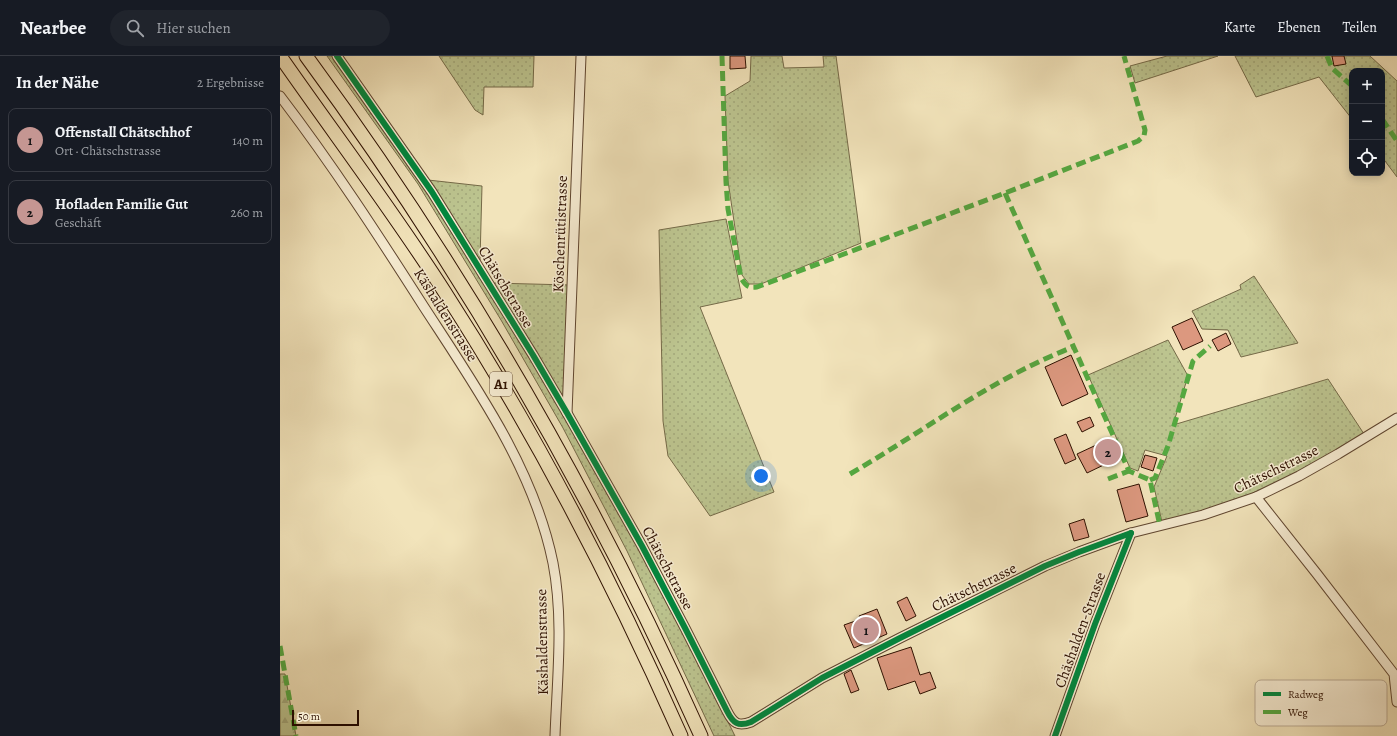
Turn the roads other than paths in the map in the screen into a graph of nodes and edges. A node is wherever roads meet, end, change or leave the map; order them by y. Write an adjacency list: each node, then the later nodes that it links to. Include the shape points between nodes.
1 (280, 56): 12 (highway, A1, via 417,250 494,372 591,548)
2 (306, 56): 13 (highway, A1, via 407,199 516,375 607,540)
3 (337, 56): 6 (street, Chätschstrasse, via 455,227)
4 (581, 56): 6 (street, Köschenrütistrasse)
5 (280, 96): 11 (street, Käshaldenstrasse, via 362,212 457,358 502,433 529,489 549,549 557,596)
6 (567, 413): 9 (street, Chätschstrasse, via 642,546 729,715 740,724 751,722 822,678 872,652 1046,566)
7 (1397, 418): 8 (street, Chätschstrasse, via 1299,476)
8 (1256, 497): 9 (street, Chätschstrasse, via 1203,515); 10 (street, via 1394,674)
9 (1131, 533): 14 (street, Chäshalden-Strasse, via 1095,624)
10 (1397, 702)
11 (555, 736)
12 (681, 736)
13 (701, 736)
14 (1056, 736)

